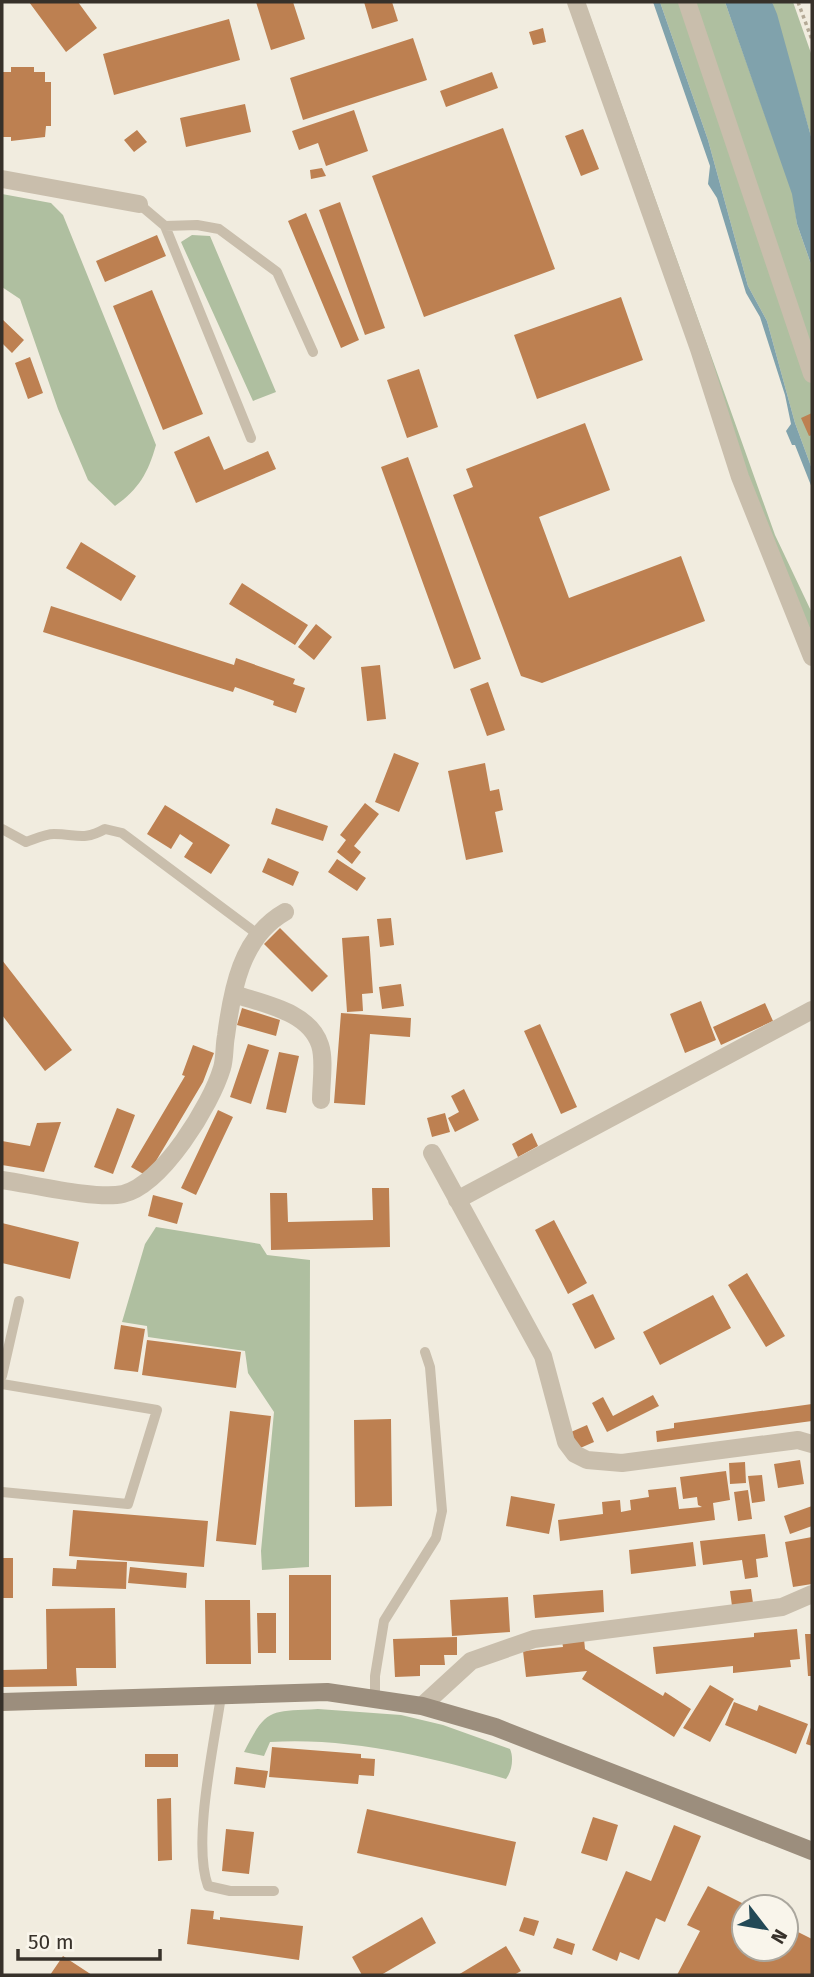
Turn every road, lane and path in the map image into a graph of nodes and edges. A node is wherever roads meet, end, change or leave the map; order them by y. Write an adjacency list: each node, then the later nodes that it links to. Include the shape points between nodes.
1 (576, 2): 11 (street, via 740,477)
2 (687, 2): 9 (street)
3 (797, 2): 4 (path)
4 (812, 40)
5 (2, 179): 6 (street)
6 (139, 204): 7 (lane)
7 (165, 226): 8 (lane, via 219,229 277,272); 10 (lane)
8 (313, 352)
9 (812, 374)
10 (251, 438)
11 (812, 657)
12 (2, 829): 14 (lane, via 26,842 50,833 78,838 105,829 122,834)
13 (285, 912): 14 (street)
14 (256, 933): 15 (street)
15 (234, 994): 17 (street, via 295,1016 312,1030 321,1046); 19 (street, via 222,1067 203,1108 165,1164 143,1186 121,1194 94,1194)
16 (812, 1010): 20 (street)
17 (321, 1100)
18 (432, 1153): 20 (street)
19 (2, 1180)
20 (457, 1200): 25 (street, via 543,1356 566,1442 575,1454 587,1460 622,1463 798,1440)
21 (19, 1301): 23 (lane)
22 (425, 1352): 29 (lane, via 442,1511 436,1538 384,1621)
23 (2, 1376)
24 (2, 1384): 26 (lane, via 157,1410 128,1504)
25 (812, 1444)
26 (2, 1492)
27 (812, 1594): 31 (street, via 782,1607 534,1639 471,1661)
28 (220, 1696): 29 (street, via 327,1692); 30 (street); 33 (lane, via 202,1871 208,1886)
29 (375, 1699): 31 (street)
30 (2, 1702)
31 (422, 1706): 32 (street, via 495,1727)
32 (812, 1851)
33 (274, 1891)

